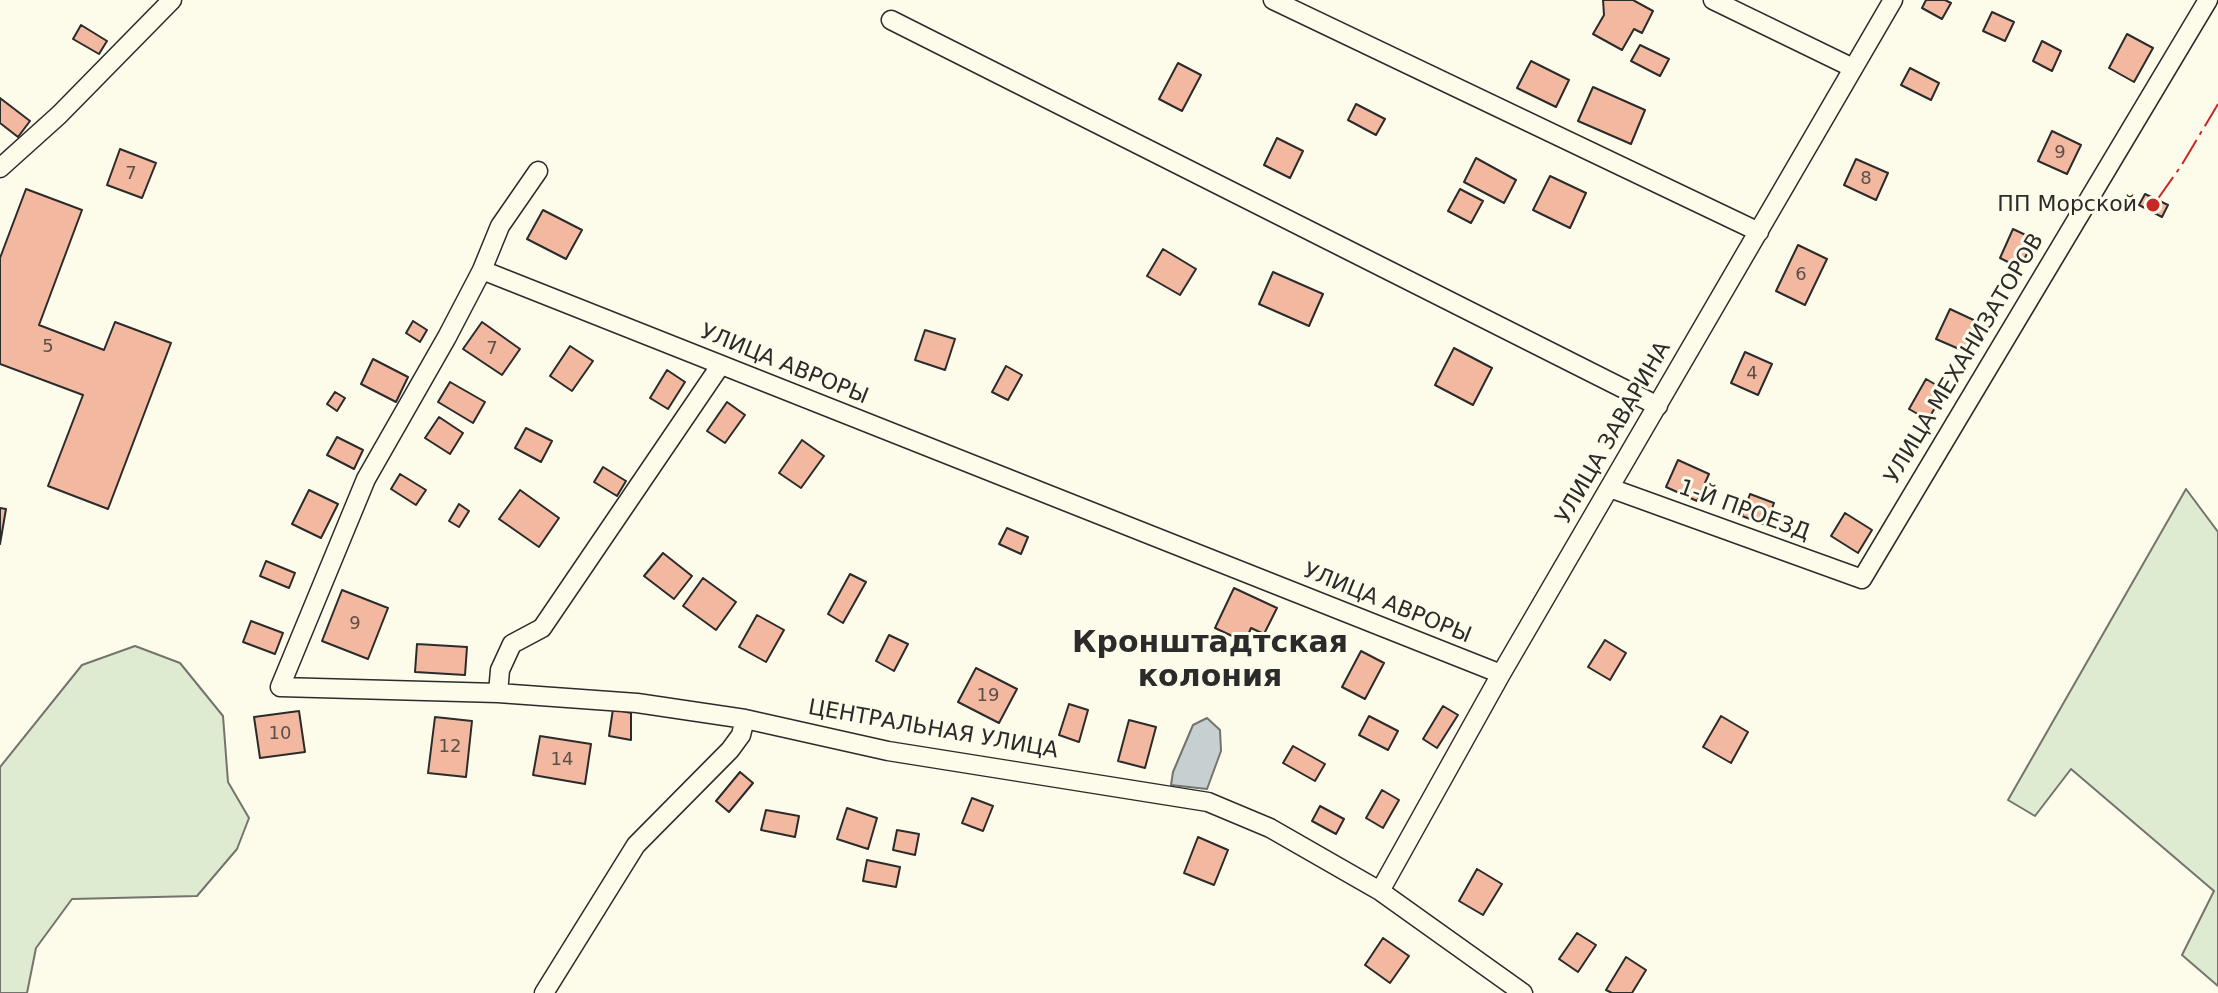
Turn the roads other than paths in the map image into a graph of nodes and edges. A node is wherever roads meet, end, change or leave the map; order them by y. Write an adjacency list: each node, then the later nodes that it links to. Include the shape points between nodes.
1 (172, 0): 8 (street)
2 (1273, 0): 10 (street)
3 (1713, 0): 7 (street)
4 (1893, 0): 7 (street, УЛИЦА ЗАВАРИНА)
5 (2208, 0): 15 (street, УЛИЦА МЕХАНИЗАТОРОВ)
6 (891, 20): 13 (street)
7 (1853, 68): 10 (street, УЛИЦА ЗАВАРИНА)
8 (0, 168)
9 (538, 171): 11 (street, via 500,226)
10 (1759, 232): 13 (street, УЛИЦА ЗАВАРИНА)
11 (482, 270): 12 (street, УЛИЦА АВРОРЫ); 17 (street, ЦЕНТРАЛЬНАЯ УЛИЦА, via 366,479 280,687)
12 (720, 366): 16 (street, УЛИЦА АВРОРЫ); 17 (street, via 542,628 512,644 500,670)
13 (1658, 406): 14 (street, УЛИЦА ЗАВАРИНА)
14 (1610, 488): 15 (street, 1-Й ПРОЕЗД); 16 (street, УЛИЦА ЗАВАРИНА)
15 (1862, 579)
16 (1501, 674): 19 (street, УЛИЦА ЗАВАРИНА)
17 (498, 693): 18 (street, ЦЕНТРАЛЬНАЯ УЛИЦА, via 637,703)
18 (745, 719): 19 (street, ЦЕНТРАЛЬНАЯ УЛИЦА, via 888,751 1208,802 1270,828); 20 (street, via 730,750 636,845)
19 (1380, 891): 21 (street, ЦЕНТРАЛЬНАЯ УЛИЦА)
20 (544, 993)
21 (1523, 993)

